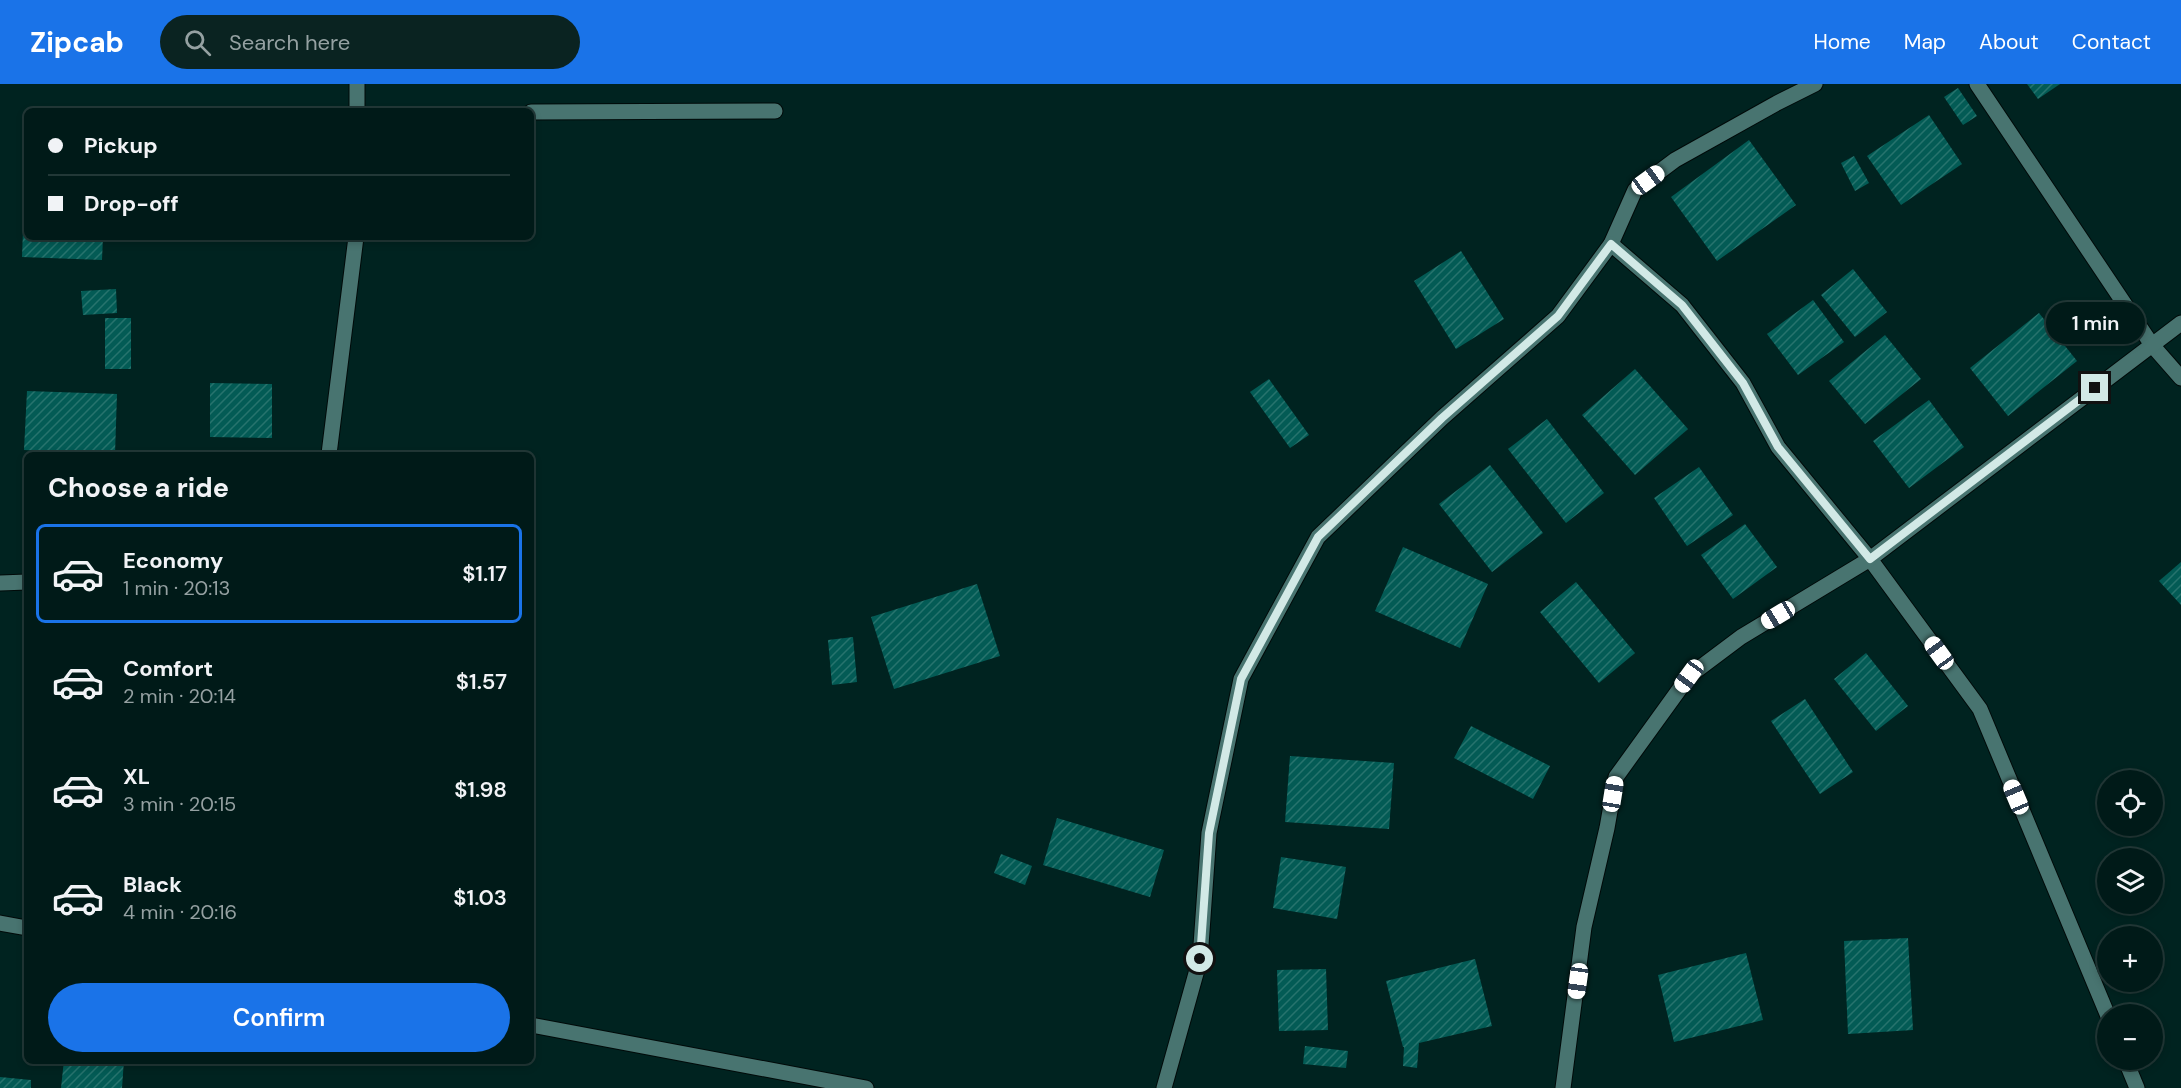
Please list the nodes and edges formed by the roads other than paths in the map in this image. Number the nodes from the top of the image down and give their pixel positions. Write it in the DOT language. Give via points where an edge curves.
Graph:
graph roads {
  1 [pos="357,84"];
  2 [pos="1815,84"];
  3 [pos="1977,84"];
  4 [pos="357,108"];
  5 [pos="775,111"];
  6 [pos="534,112"];
  7 [pos="356,240"];
  8 [pos="1611,244"];
  9 [pos="2181,323"];
  10 [pos="2152,345"];
  11 [pos="2181,378"];
  12 [pos="329,452"];
  13 [pos="1870,559"];
  14 [pos="24,582"];
  15 [pos="0,583"];
  16 [pos="0,923"];
  17 [pos="24,927"];
  18 [pos="2103,1004"];
  19 [pos="534,1026"];
  20 [pos="2130,1070"];
  21 [pos="866,1088"];
  22 [pos="1164,1088"];
  23 [pos="1563,1088"];
  24 [pos="2137,1088"];
  1 -- 4 [label="street"];
  2 -- 8 [label="street" via="1675,160 1635,189"];
  3 -- 10 [label="street"];
  5 -- 6 [label="street"];
  7 -- 12 [label="street"];
  8 -- 13 [label="street" via="1682,305 1743,383 1778,447"];
  8 -- 22 [label="street" via="1558,316 1442,418 1318,537 1246,669 1209,833 1200,959"];
  9 -- 10 [label="street"];
  10 -- 11 [label="street"];
  10 -- 13 [label="street"];
  13 -- 18 [label="street" via="1980,709"];
  13 -- 23 [label="street" via="1741,637 1689,676 1616,777 1584,927"];
  14 -- 15 [label="street"];
  16 -- 17 [label="street"];
  19 -- 21 [label="street"];
  20 -- 24 [label="street"];
}
